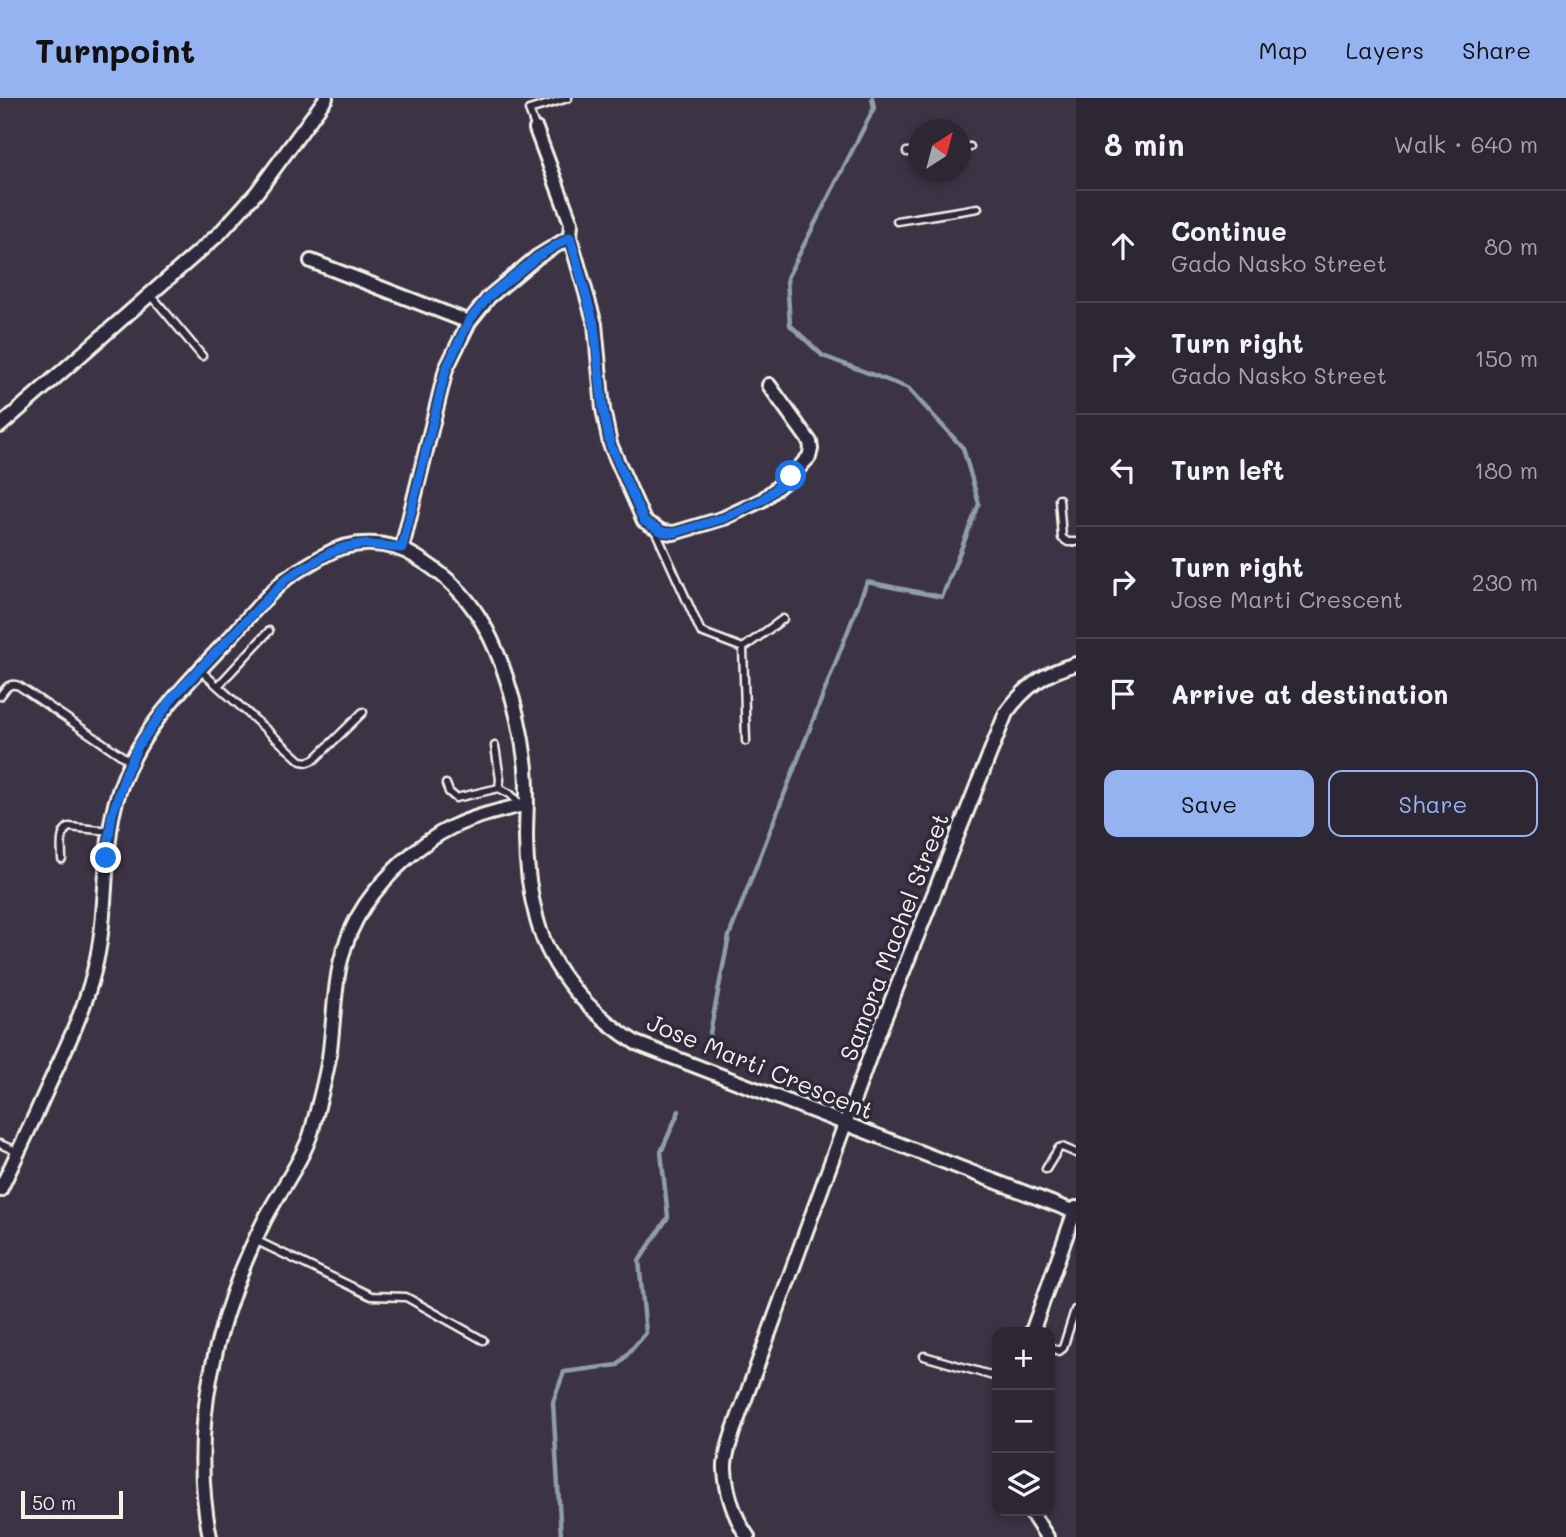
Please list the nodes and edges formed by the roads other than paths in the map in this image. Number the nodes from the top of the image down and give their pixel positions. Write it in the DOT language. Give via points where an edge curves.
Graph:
graph roads {
  1 [pos="326,98"];
  2 [pos="568,98"];
  3 [pos="536,129"];
  4 [pos="978,208"];
  5 [pos="897,221"];
  6 [pos="570,237"];
  7 [pos="312,261"];
  8 [pos="149,294"];
  9 [pos="469,321"];
  10 [pos="202,356"];
  11 [pos="769,385"];
  12 [pos="0,426"];
  13 [pos="1059,499"];
  14 [pos="654,528"];
  15 [pos="1076,542"];
  16 [pos="402,548"];
  17 [pos="783,619"];
  18 [pos="269,631"];
  19 [pos="743,648"];
  20 [pos="1076,664"];
  21 [pos="200,670"];
  22 [pos="218,686"];
  23 [pos="0,696"];
  24 [pos="363,712"];
  25 [pos="746,741"];
  26 [pos="495,746"];
  27 [pos="131,762"];
  28 [pos="446,784"];
  29 [pos="499,788"];
  30 [pos="524,805"];
  31 [pos="110,831"];
  32 [pos="62,859"];
  33 [pos="845,1124"];
  34 [pos="0,1144"];
  35 [pos="18,1152"];
  36 [pos="1076,1153"];
  37 [pos="1046,1169"];
  38 [pos="0,1191"];
  39 [pos="1075,1210"];
  40 [pos="256,1240"];
  41 [pos="1075,1310"];
  42 [pos="1034,1327"];
  43 [pos="483,1340"];
  44 [pos="1055,1349"];
  45 [pos="924,1356"];
  46 [pos="992,1376"];
  47 [pos="1033,1516"];
  48 [pos="210,1537"];
  49 [pos="747,1537"];
  50 [pos="1047,1537"];
  1 -- 8 [label="street" via="236,217"];
  2 -- 3 [label="lane" via="529,110"];
  3 -- 6 [label="street" via="571,223"];
  4 -- 5 [label="lane"];
  6 -- 9 [label="street" via="489,296"];
  6 -- 14 [label="street" via="594,324 610,444 644,521"];
  7 -- 9 [label="street"];
  8 -- 10 [label="lane"];
  8 -- 12 [label="street"];
  9 -- 16 [label="street" via="446,369"];
  11 -- 14 [label="street" via="810,442 809,457 762,500 724,518 674,533"];
  13 -- 15 [label="lane" via="1062,538"];
  14 -- 19 [label="lane" via="701,632"];
  16 -- 21 [label="street, Jose Marti Crescent" via="363,544 329,553 287,578"];
  16 -- 30 [label="street, Jose Marti Crescent" via="454,585 494,645 513,701 525,760"];
  17 -- 19 [label="lane"];
  18 -- 22 [label="lane"];
  19 -- 25 [label="lane"];
  20 -- 33 [label="street, Samora Machel Street" via="1020,693 1006,713"];
  21 -- 22 [label="lane"];
  21 -- 27 [label="street, Jose Marti Crescent" via="156,718"];
  22 -- 24 [label="lane" via="301,761 315,759"];
  23 -- 27 [label="lane" via="7,686 19,685"];
  26 -- 29 [label="lane"];
  27 -- 31 [label="street, Jose Marti Crescent"];
  28 -- 29 [label="lane" via="456,798"];
  29 -- 30 [label="lane"];
  30 -- 33 [label="street, Jose Marti Crescent" via="537,922 560,972 598,1014 636,1043"];
  30 -- 40 [label="street" via="442,833 395,871 366,904 348,934 336,977 329,1058 310,1136"];
  31 -- 32 [label="lane" via="69,827 62,835"];
  31 -- 35 [label="street, Jose Marti Crescent" via="96,967 84,1006"];
  33 -- 39 [label="street, Jose Marti Crescent"];
  33 -- 49 [label="street, Samora Machel Street" via="724,1467 740,1527"];
  34 -- 35 [label="lane"];
  35 -- 38 [label="street, Jose Marti Crescent"];
  36 -- 37 [label="lane" via="1059,1148"];
  39 -- 42 [label="street"];
  40 -- 43 [label="lane" via="371,1296 406,1297"];
  40 -- 48 [label="street" via="221,1330 203,1420 204,1500"];
  41 -- 44 [label="lane" via="1063,1348"];
  45 -- 46 [label="lane"];
  47 -- 50 [label="street"];
}
